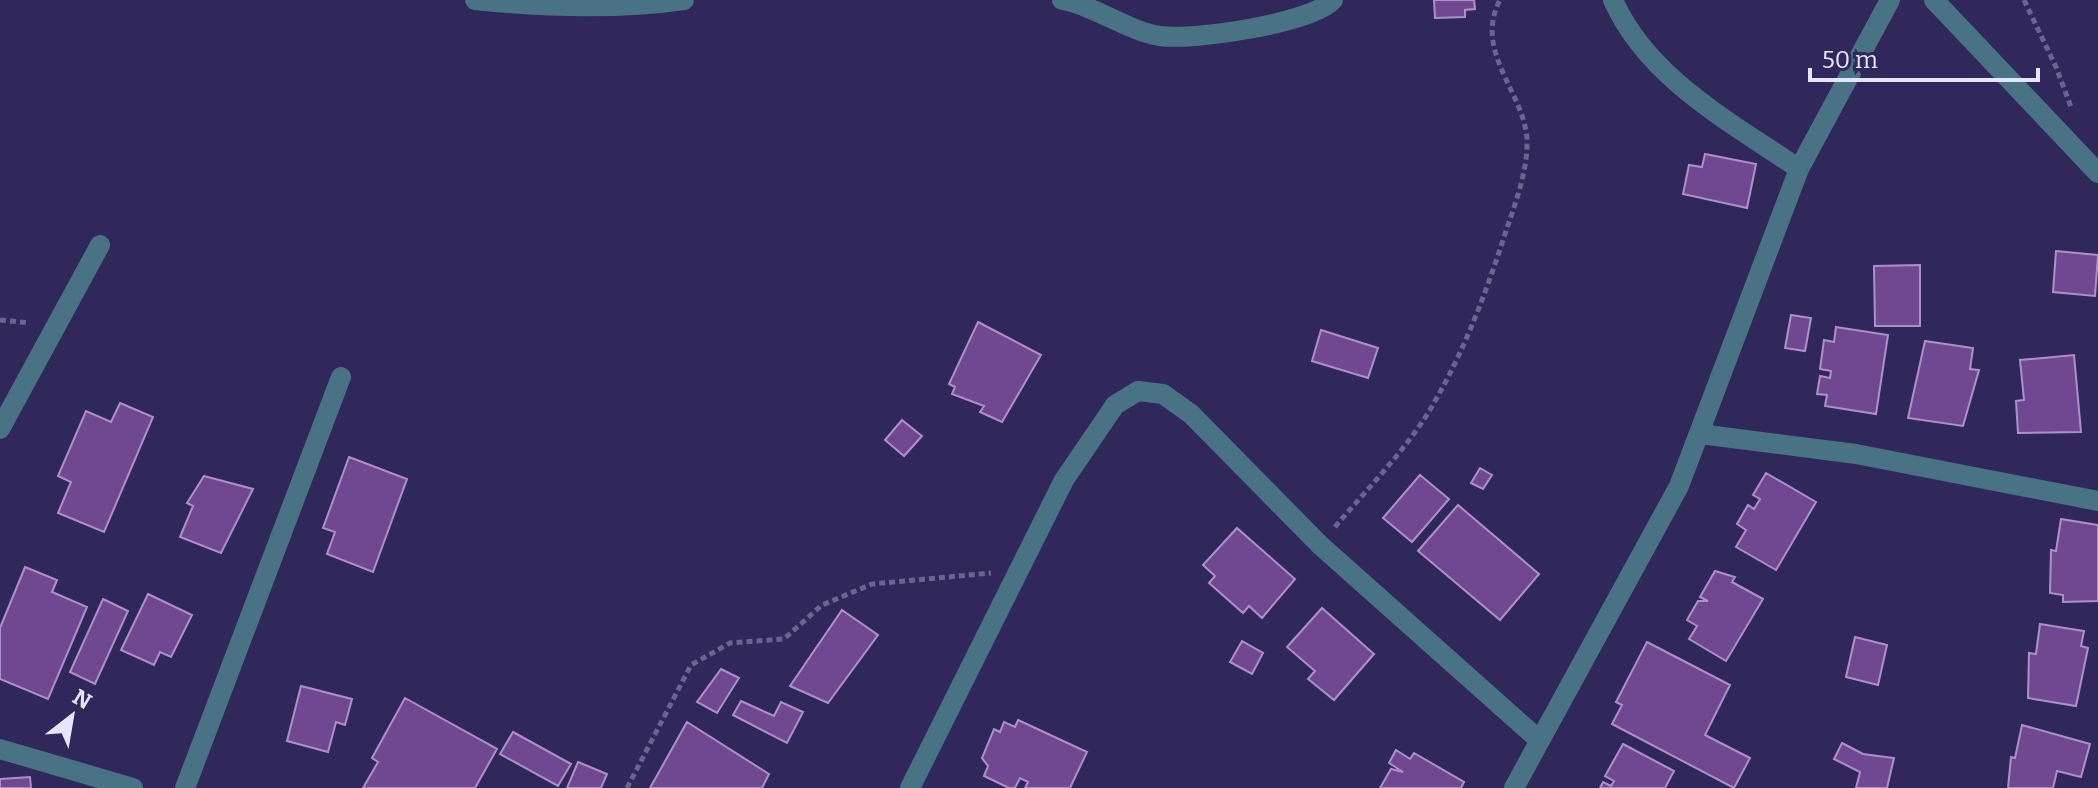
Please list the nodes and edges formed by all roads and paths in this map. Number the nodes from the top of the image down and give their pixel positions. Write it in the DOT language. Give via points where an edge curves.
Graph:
graph roads {
  1 [pos="475,0"];
  2 [pos="684,0"];
  3 [pos="1062,0"];
  4 [pos="1333,0"];
  5 [pos="1500,0"];
  6 [pos="1613,0"];
  7 [pos="1890,0"];
  8 [pos="1934,0"];
  9 [pos="2024,0"];
  10 [pos="2072,110"];
  11 [pos="1799,169"];
  12 [pos="2098,173"];
  13 [pos="100,245"];
  14 [pos="341,377"];
  15 [pos="0,429"];
  16 [pos="1700,434"];
  17 [pos="2098,501"];
  18 [pos="1320,545"];
  19 [pos="1020,570"];
  20 [pos="1539,740"];
  21 [pos="0,749"];
  22 [pos="133,788"];
  23 [pos="185,788"];
  24 [pos="627,788"];
  25 [pos="910,788"];
  26 [pos="1514,788"];
  1 -- 2 [label="street" via="542,7"];
  3 -- 4 [label="street" via="1160,36 1277,23"];
  5 -- 18 [label="path" via="1492,14 1492,43 1527,137 1521,183 1493,271 1462,349 1427,415"];
  6 -- 11 [label="street" via="1660,70"];
  7 -- 11 [label="street"];
  8 -- 12 [label="street"];
  9 -- 10 [label="path"];
  11 -- 16 [label="street"];
  13 -- 15 [label="street"];
  14 -- 23 [label="street"];
  16 -- 17 [label="street" via="1856,454"];
  16 -- 20 [label="street" via="1679,486"];
  18 -- 19 [label="street" via="1191,414 1163,394 1138,391 1115,405 1064,480"];
  18 -- 20 [label="street"];
  19 -- 24 [label="path" via="872,584 822,605 784,639 730,643 691,665"];
  19 -- 25 [label="street"];
  20 -- 26 [label="street"];
  21 -- 22 [label="street"];
}
